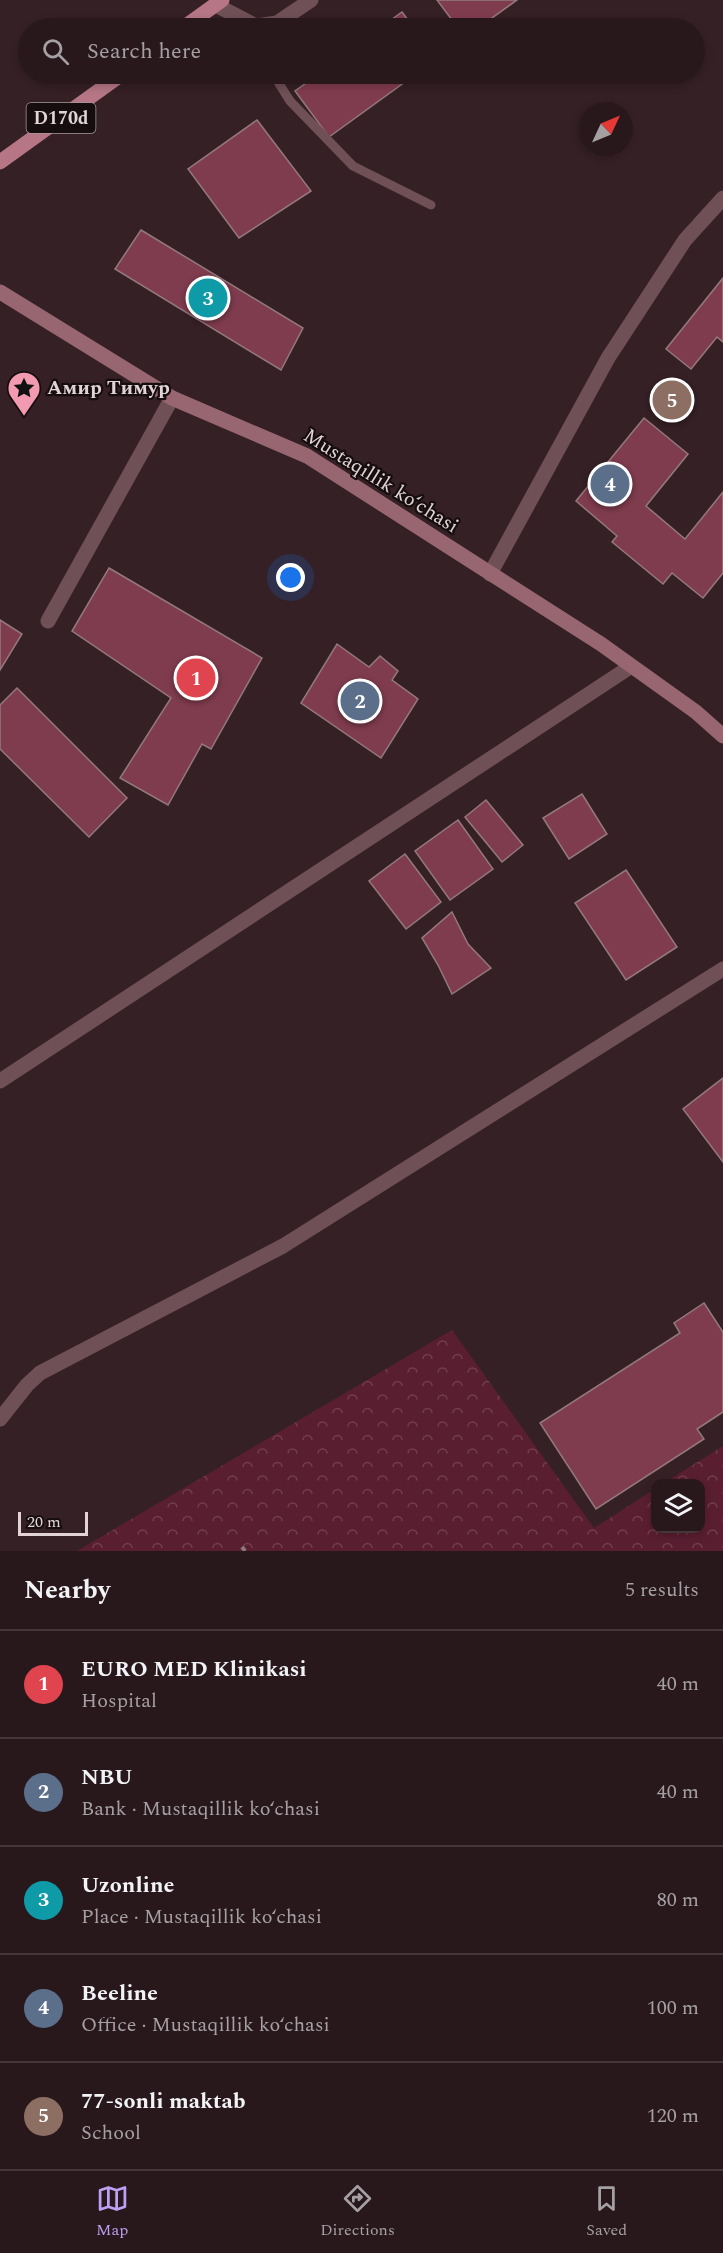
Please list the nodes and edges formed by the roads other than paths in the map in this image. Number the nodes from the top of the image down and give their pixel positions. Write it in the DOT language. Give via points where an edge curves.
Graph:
graph roads {
  1 [pos="312,0"];
  2 [pos="219,3"];
  3 [pos="197,18"];
  4 [pos="242,18"];
  5 [pos="285,18"];
  6 [pos="108,84"];
  7 [pos="279,84"];
  8 [pos="0,162"];
  9 [pos="723,198"];
  10 [pos="432,205"];
  11 [pos="0,292"];
  12 [pos="171,398"];
  13 [pos="490,574"];
  14 [pos="48,621"];
  15 [pos="630,667"];
  16 [pos="723,736"];
  17 [pos="723,969"];
  18 [pos="0,1081"];
  19 [pos="0,1419"];
  1 -- 5 [label="street"];
  2 -- 3 [label="main road"];
  2 -- 4 [label="street"];
  6 -- 8 [label="main road, D170d"];
  7 -- 10 [label="lane" via="290,101 353,166"];
  9 -- 13 [label="street" via="685,240 608,358"];
  11 -- 12 [label="street, Mustaqillik ko‘chasi"];
  12 -- 13 [label="street, Mustaqillik ko‘chasi" via="307,456"];
  12 -- 14 [label="street"];
  13 -- 15 [label="street, Mustaqillik ko‘chasi" via="601,644"];
  15 -- 16 [label="street, Mustaqillik ko‘chasi" via="696,712"];
  15 -- 18 [label="street"];
  17 -- 19 [label="street" via="284,1246 40,1373"];
}
